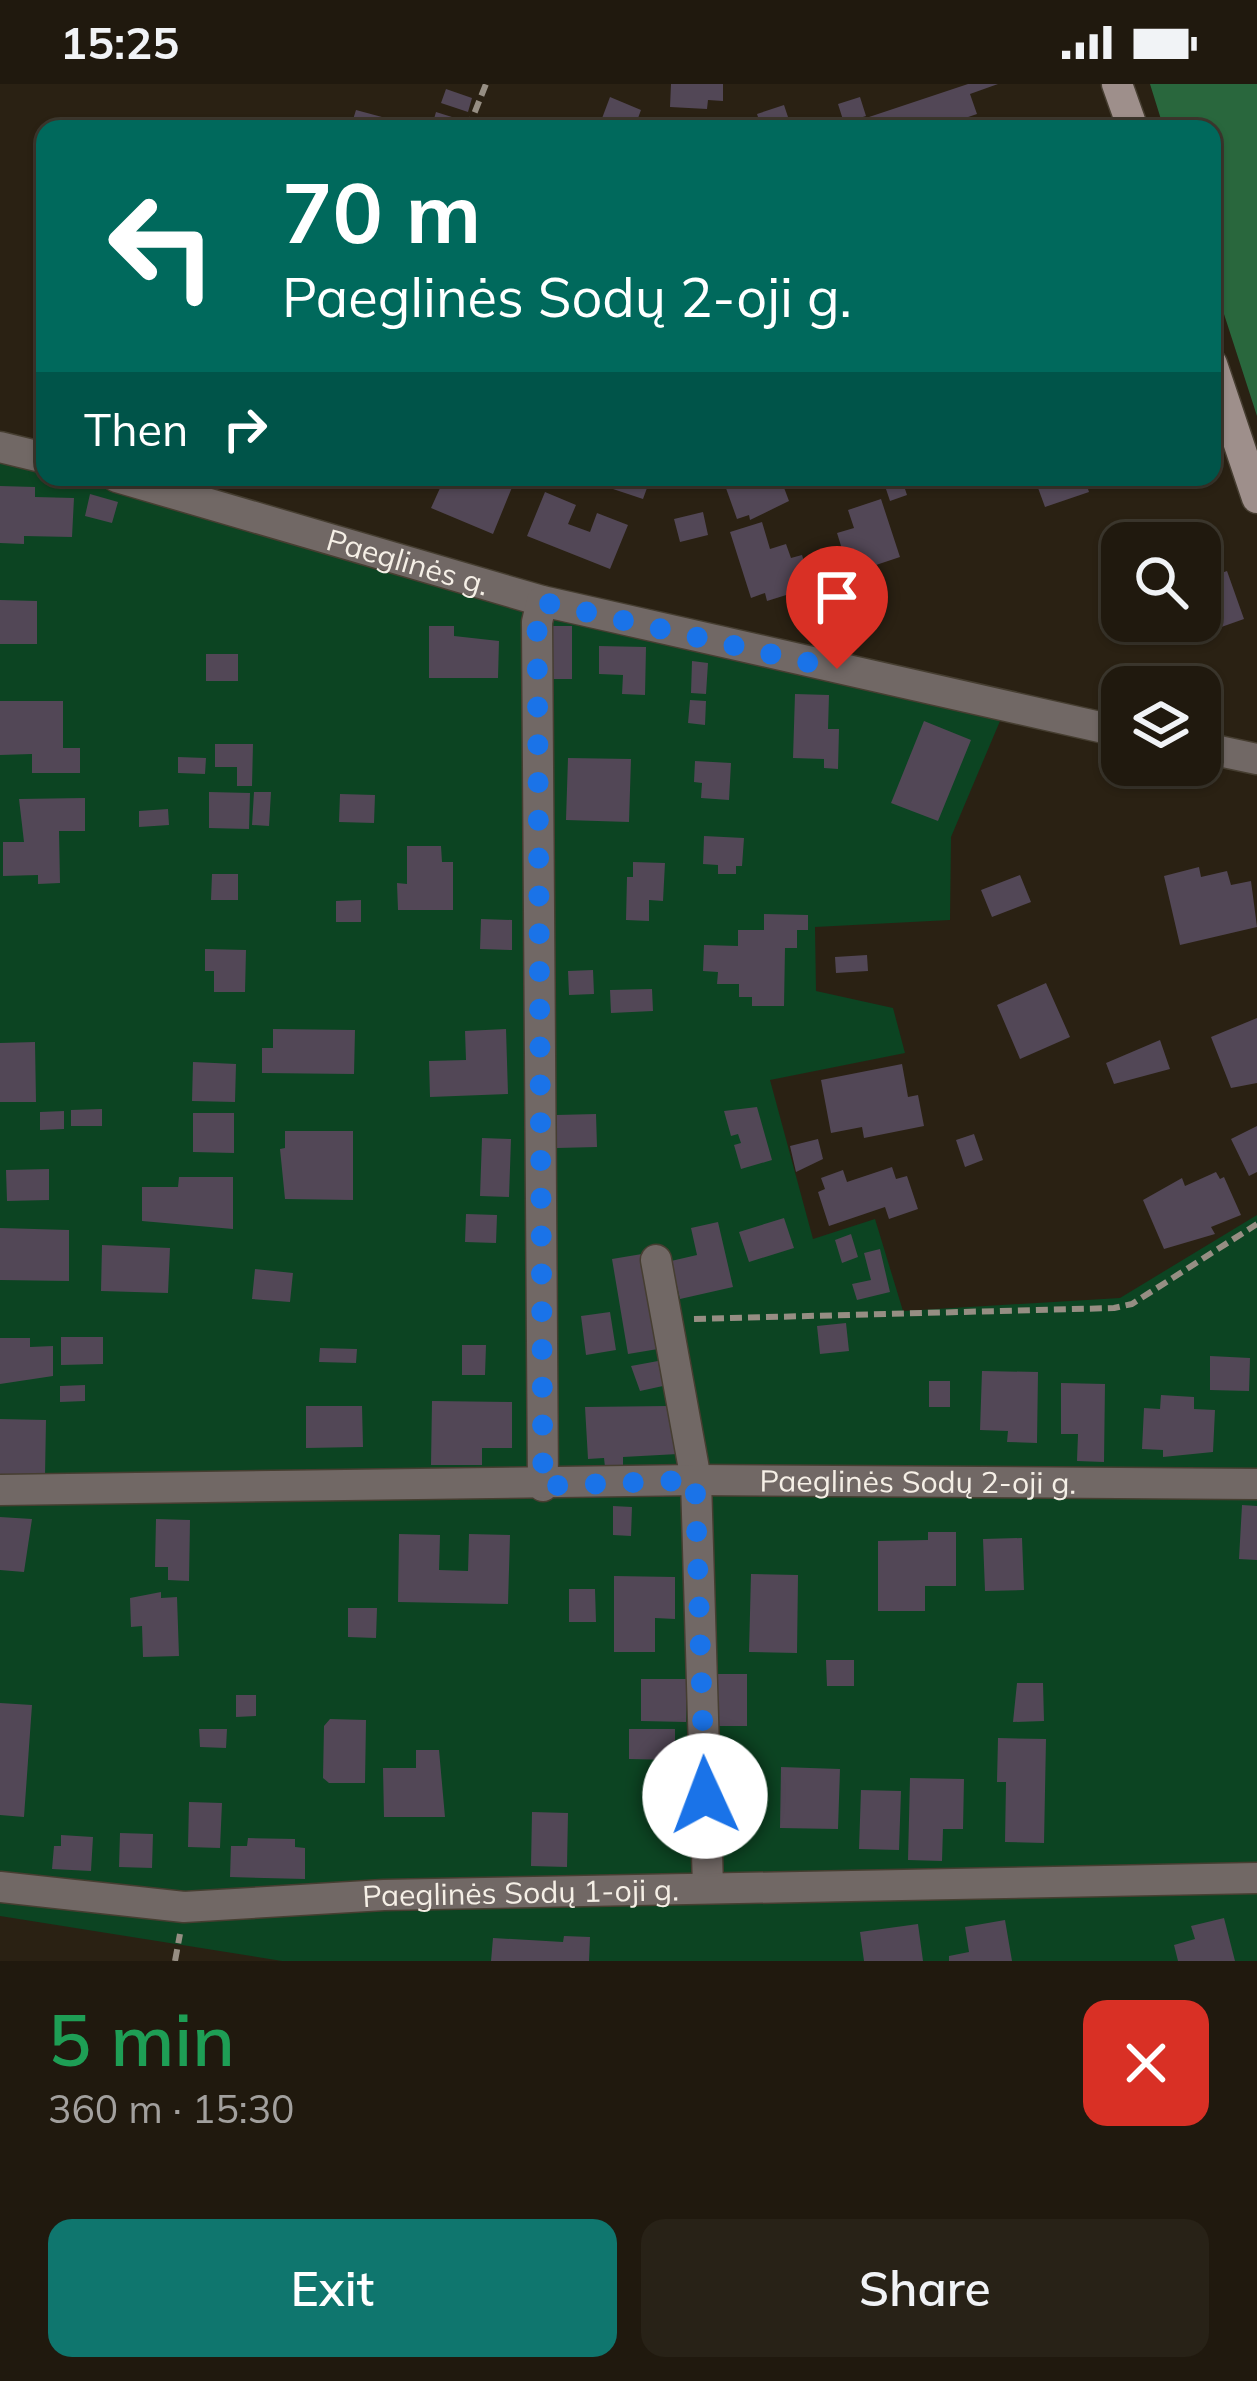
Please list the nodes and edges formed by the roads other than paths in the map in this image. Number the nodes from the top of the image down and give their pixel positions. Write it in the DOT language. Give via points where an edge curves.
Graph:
graph roads {
  1 [pos="1117,84"];
  2 [pos="1129,120"];
  3 [pos="1221,391"];
  4 [pos="0,447"];
  5 [pos="36,456"];
  6 [pos="148,486"];
  7 [pos="1257,498"];
  8 [pos="542,602"];
  9 [pos="1101,727"];
  10 [pos="1221,752"];
  11 [pos="1257,759"];
  12 [pos="656,1260"];
  13 [pos="695,1480"];
  14 [pos="1257,1484"];
  15 [pos="543,1486"];
  16 [pos="0,1490"];
  17 [pos="1257,1877"];
  18 [pos="0,1887"];
  19 [pos="708,1887"];
  1 -- 2 [label="street"];
  3 -- 7 [label="street"];
  4 -- 5 [label="street"];
  6 -- 8 [label="street, Paeglinės g."];
  8 -- 9 [label="street, Paeglinės g."];
  8 -- 15 [label="street"];
  10 -- 11 [label="street"];
  12 -- 13 [label="street"];
  13 -- 14 [label="street, Paeglinės Sodų 2-oji g."];
  13 -- 15 [label="street, Paeglinės Sodų 2-oji g."];
  13 -- 19 [label="street"];
  15 -- 16 [label="street, Paeglinės Sodų 2-oji g."];
  17 -- 19 [label="street, Paeglinės Sodų 1-oji g."];
  18 -- 19 [label="street, Paeglinės Sodų 1-oji g." via="184,1907"];
}
